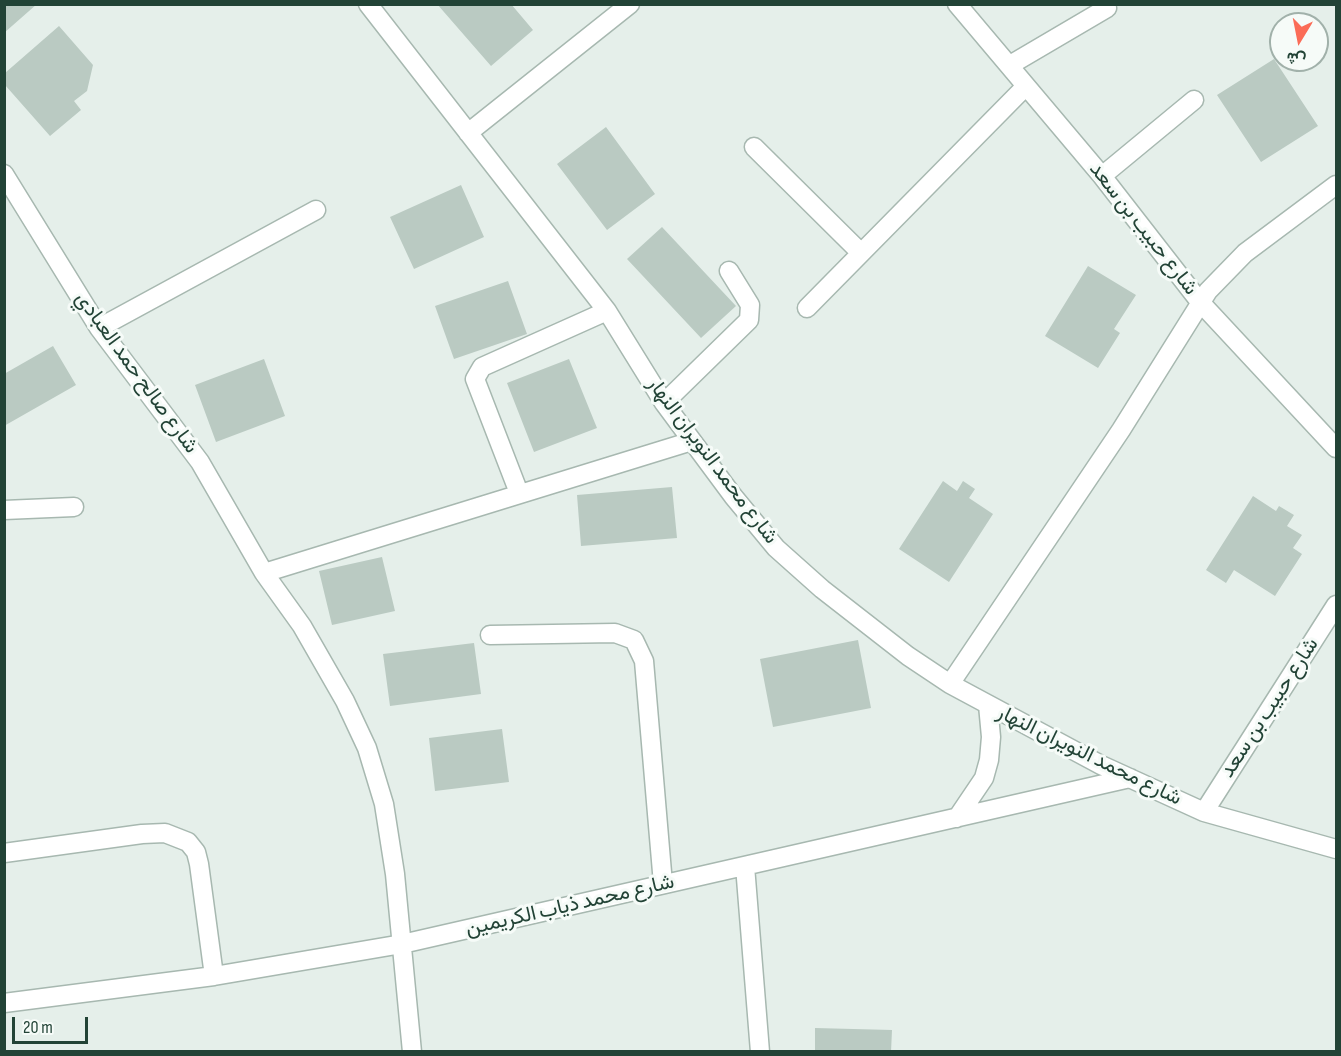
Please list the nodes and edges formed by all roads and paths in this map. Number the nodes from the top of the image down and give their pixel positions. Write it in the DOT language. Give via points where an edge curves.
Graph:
graph roads {
  1 [pos="368,4"];
  2 [pos="630,4"];
  3 [pos="957,4"];
  4 [pos="1107,8"];
  5 [pos="1010,65"];
  6 [pos="1026,86"];
  7 [pos="1194,100"];
  8 [pos="468,133"];
  9 [pos="754,147"];
  10 [pos="4,174"];
  11 [pos="1102,176"];
  12 [pos="1336,185"];
  13 [pos="316,210"];
  14 [pos="861,253"];
  15 [pos="729,271"];
  16 [pos="1200,303"];
  17 [pos="807,308"];
  18 [pos="606,311"];
  19 [pos="99,328"];
  20 [pos="664,403"];
  21 [pos="692,441"];
  22 [pos="1336,448"];
  23 [pos="519,493"];
  24 [pos="74,507"];
  25 [pos="4,510"];
  26 [pos="264,573"];
  27 [pos="1336,605"];
  28 [pos="490,635"];
  29 [pos="950,684"];
  30 [pos="988,705"];
  31 [pos="1130,778"];
  32 [pos="1204,812"];
  33 [pos="957,818"];
  34 [pos="1336,849"];
  35 [pos="4,854"];
  36 [pos="745,866"];
  37 [pos="663,884"];
  38 [pos="402,944"];
  39 [pos="214,976"];
  40 [pos="4,1003"];
  41 [pos="411,1052"];
  42 [pos="760,1052"];
  1 -- 8 [label="street, شارع محمد النويران النهار"];
  2 -- 8 [label="street"];
  3 -- 5 [label="street, شارع حبيب بن سعد"];
  4 -- 5 [label="street"];
  5 -- 6 [label="street, شارع حبيب بن سعد"];
  6 -- 11 [label="street, شارع حبيب بن سعد"];
  6 -- 14 [label="street"];
  7 -- 11 [label="street"];
  8 -- 18 [label="street, شارع محمد النويران النهار"];
  9 -- 14 [label="street"];
  10 -- 19 [label="street, شارع صالح حمد العبادي"];
  11 -- 16 [label="street, شارع حبيب بن سعد"];
  12 -- 16 [label="street" via="1245,253"];
  13 -- 19 [label="street"];
  14 -- 17 [label="street"];
  15 -- 20 [label="street" via="748,299 749,320"];
  16 -- 22 [label="street, شارع حبيب بن سعد"];
  16 -- 29 [label="street" via="1122,430"];
  18 -- 20 [label="street, شارع محمد النويران النهار"];
  18 -- 23 [label="street" via="482,367 475,379"];
  19 -- 26 [label="street, شارع صالح حمد العبادي" via="200,462"];
  20 -- 21 [label="street, شارع محمد النويران النهار"];
  21 -- 23 [label="street"];
  21 -- 29 [label="street, شارع محمد النويران النهار" via="776,548 864,624"];
  23 -- 26 [label="street"];
  24 -- 25 [label="street"];
  26 -- 38 [label="street, شارع صالح حمد العبادي" via="302,626 345,700 367,748 384,804"];
  27 -- 32 [label="street, شارع حبيب بن سعد"];
  28 -- 37 [label="street" via="615,633 634,640 644,661"];
  29 -- 30 [label="street, شارع محمد النويران النهار"];
  30 -- 31 [label="street, شارع محمد النويران النهار"];
  30 -- 33 [label="street" via="989,760 984,778"];
  31 -- 32 [label="street, شارع محمد النويران النهار"];
  31 -- 33 [label="street, شارع محمد ذياب الكريمين"];
  32 -- 34 [label="street, شارع محمد النويران النهار"];
  33 -- 36 [label="street, شارع محمد ذياب الكريمين"];
  35 -- 39 [label="street" via="142,834 165,833 188,842 200,864"];
  36 -- 37 [label="street, شارع محمد ذياب الكريمين"];
  36 -- 42 [label="street"];
  37 -- 38 [label="street, شارع محمد ذياب الكريمين"];
  38 -- 39 [label="street, شارع محمد ذياب الكريمين"];
  38 -- 41 [label="street, شارع صالح حمد العبادي"];
  39 -- 40 [label="street, شارع محمد ذياب الكريمين"];
}
